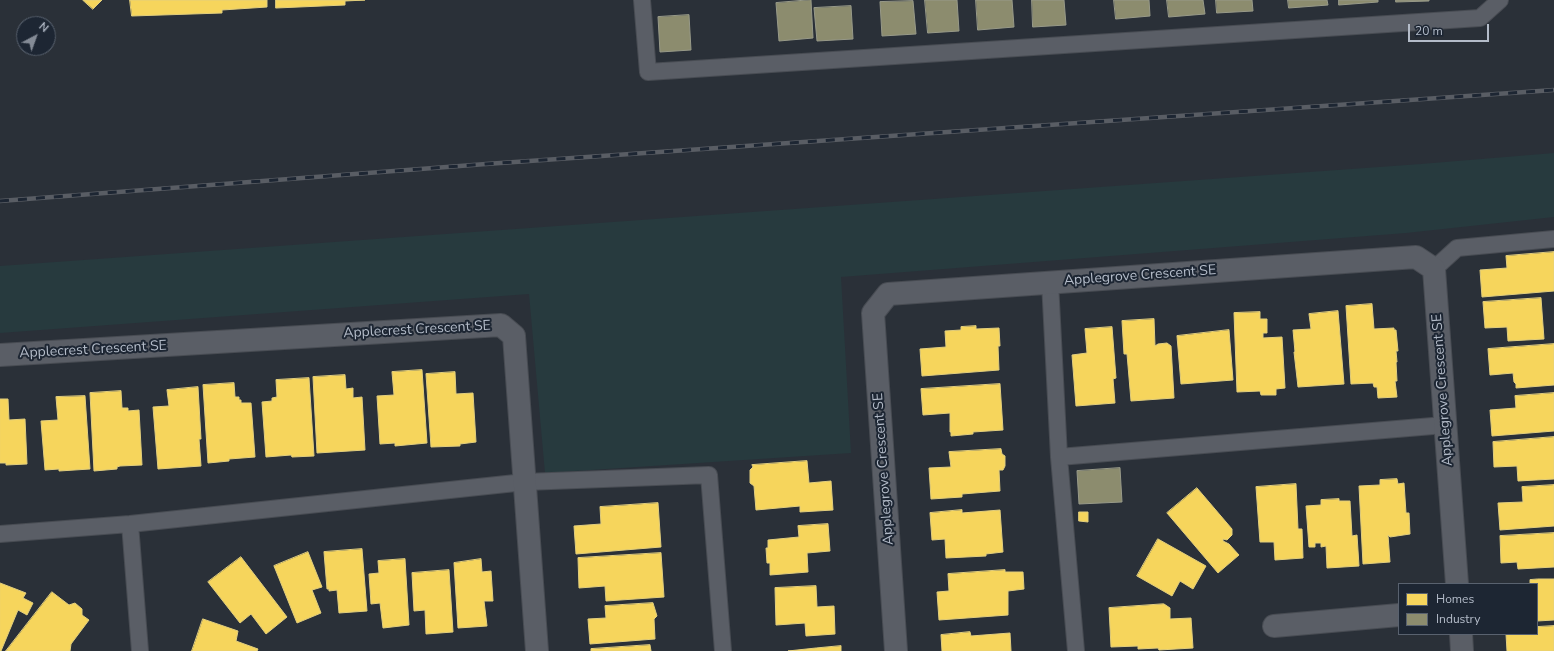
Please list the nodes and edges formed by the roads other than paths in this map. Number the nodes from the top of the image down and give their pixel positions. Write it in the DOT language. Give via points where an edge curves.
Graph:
graph roads {
  1 [pos="642,0"];
  2 [pos="1500,0"];
  3 [pos="1554,239"];
  4 [pos="1434,269"];
  5 [pos="1050,282"];
  6 [pos="0,355"];
  7 [pos="1445,425"];
  8 [pos="1059,457"];
  9 [pos="525,482"];
  10 [pos="130,524"];
  11 [pos="0,534"];
  12 [pos="1457,583"];
  13 [pos="1398,615"];
  14 [pos="1274,626"];
  15 [pos="1461,635"];
  16 [pos="140,651"];
  17 [pos="537,651"];
  18 [pos="723,651"];
  19 [pos="896,651"];
  20 [pos="1076,651"];
  21 [pos="1462,651"];
  1 -- 2 [label="lane" via="648,72 1480,18"];
  3 -- 4 [label="lane" via="1456,248"];
  4 -- 5 [label="street, Applegrove Crescent SE" via="1416,257"];
  4 -- 7 [label="street, Applegrove Crescent SE"];
  5 -- 8 [label="lane"];
  5 -- 19 [label="street, Applegrove Crescent SE" via="888,294 873,313"];
  6 -- 9 [label="street, Applecrest Crescent SE" via="501,325 514,336"];
  7 -- 8 [label="lane"];
  7 -- 12 [label="street, Applegrove Crescent SE"];
  8 -- 20 [label="lane"];
  9 -- 10 [label="lane"];
  9 -- 17 [label="street, Applecrest Crescent SE"];
  9 -- 18 [label="lane" via="709,475"];
  10 -- 11 [label="lane"];
  10 -- 16 [label="lane"];
  13 -- 14 [label="street"];
  15 -- 21 [label="street"];
}
